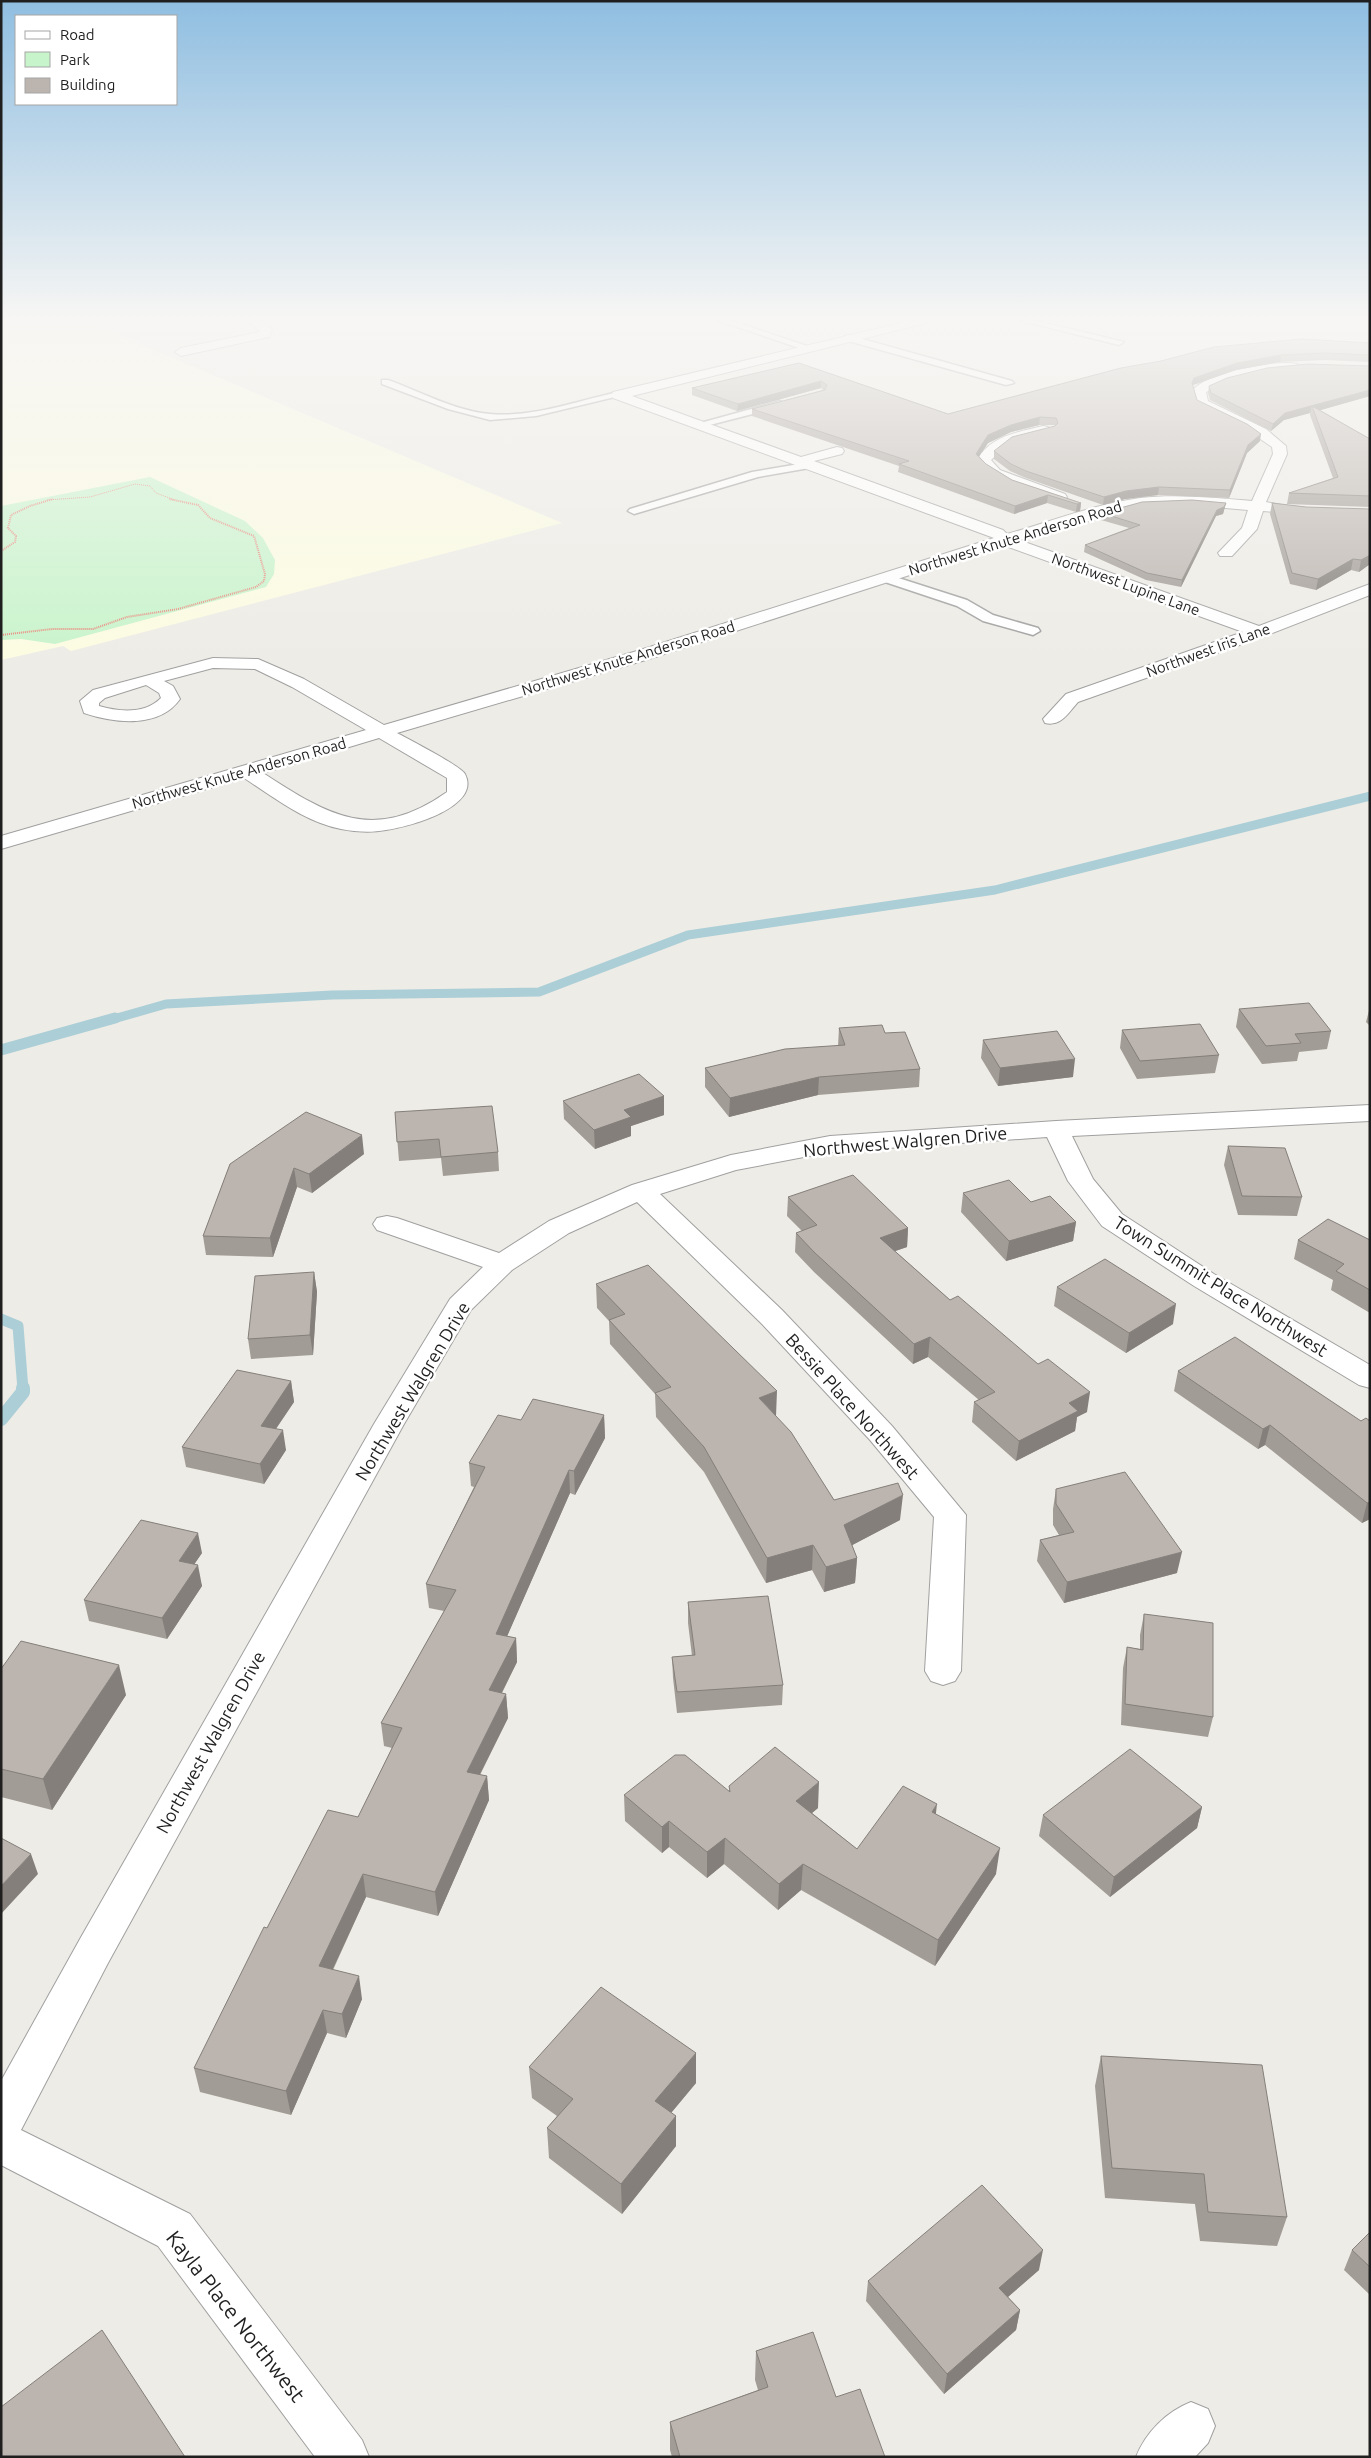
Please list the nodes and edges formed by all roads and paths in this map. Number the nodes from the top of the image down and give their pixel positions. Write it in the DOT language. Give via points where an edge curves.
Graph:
graph roads {
  1 [pos="726,435"];
  2 [pos="1031,435"];
  3 [pos="1265,435"];
  4 [pos="837,450"];
  5 [pos="806,463"];
  6 [pos="1257,506"];
  7 [pos="634,511"];
  8 [pos="1101,511"];
  9 [pos="1295,511"];
  10 [pos="1003,540"];
  11 [pos="1,551"];
  12 [pos="1226,553"];
  13 [pos="886,578"];
  14 [pos="1370,589"];
  15 [pos="1033,631"];
  16 [pos="1259,632"];
  17 [pos="1,634"];
  18 [pos="148,679"];
  19 [pos="1052,719"];
  20 [pos="382,731"];
  21 [pos="247,771"];
  22 [pos="1,843"];
  23 [pos="1370,1113"];
  24 [pos="1056,1129"];
  25 [pos="641,1191"];
  26 [pos="387,1224"];
  27 [pos="502,1264"];
  28 [pos="1370,1378"];
  29 [pos="943,1671"];
  30 [pos="1,2124"];
  31 [pos="1,2142"];
  32 [pos="345,2457"];
  1 -- 5 [label="street, Northwest Lupine Lane"];
  2 -- 8 [label="street" via="1004,443 986,454 984,460 988,468"];
  3 -- 6 [label="street" via="1279,446 1280,454"];
  4 -- 5 [label="street"];
  5 -- 7 [label="lane" via="756,474"];
  5 -- 10 [label="street, Northwest Lupine Lane" via="998,533"];
  6 -- 8 [label="street, Northwest Knute Anderson Road" via="1162,500"];
  6 -- 9 [label="street, Northwest Knute Anderson Road"];
  6 -- 12 [label="street" via="1249,529"];
  8 -- 10 [label="street, Northwest Knute Anderson Road"];
  10 -- 13 [label="street, Northwest Knute Anderson Road"];
  10 -- 16 [label="street, Northwest Lupine Lane"];
  11 -- 17 [label="path" via="15,542 16,536 8,528 11,516 26,507 142,484 150,486 156,494 205,508 210,518 254,536 265,574 264,581 256,587 178,609 127,617 93,630 52,629"];
  13 -- 15 [label="lane" via="962,603 988,618"];
  13 -- 20 [label="street, Northwest Knute Anderson Road" via="643,655"];
  14 -- 16 [label="street, Northwest Iris Lane"];
  16 -- 19 [label="street, Northwest Iris Lane" via="1072,698"];
  18 -- 20 [label="street" via="213,663 258,664"];
  20 -- 21 [label="street, Northwest Knute Anderson Road"];
  20 -- 21 [label="street" via="456,775 456,794 442,806 387,824 341,823 317,814"];
  21 -- 22 [label="street, Northwest Knute Anderson Road"];
  23 -- 24 [label="street, Northwest Walgren Drive"];
  24 -- 25 [label="street, Northwest Walgren Drive" via="830,1144 731,1163"];
  24 -- 28 [label="street, Town Summit Place Northwest" via="1080,1181 1112,1220 1204,1280"];
  25 -- 27 [label="street, Northwest Walgren Drive" via="559,1227"];
  25 -- 29 [label="street, Bessie Place Northwest" via="772,1317 882,1433 950,1515"];
  26 -- 27 [label="street"];
  27 -- 30 [label="street, Northwest Walgren Drive" via="460,1305 389,1424 94,1951"];
  31 -- 32 [label="street, Kayla Place Northwest" via="174,2230"];
}
